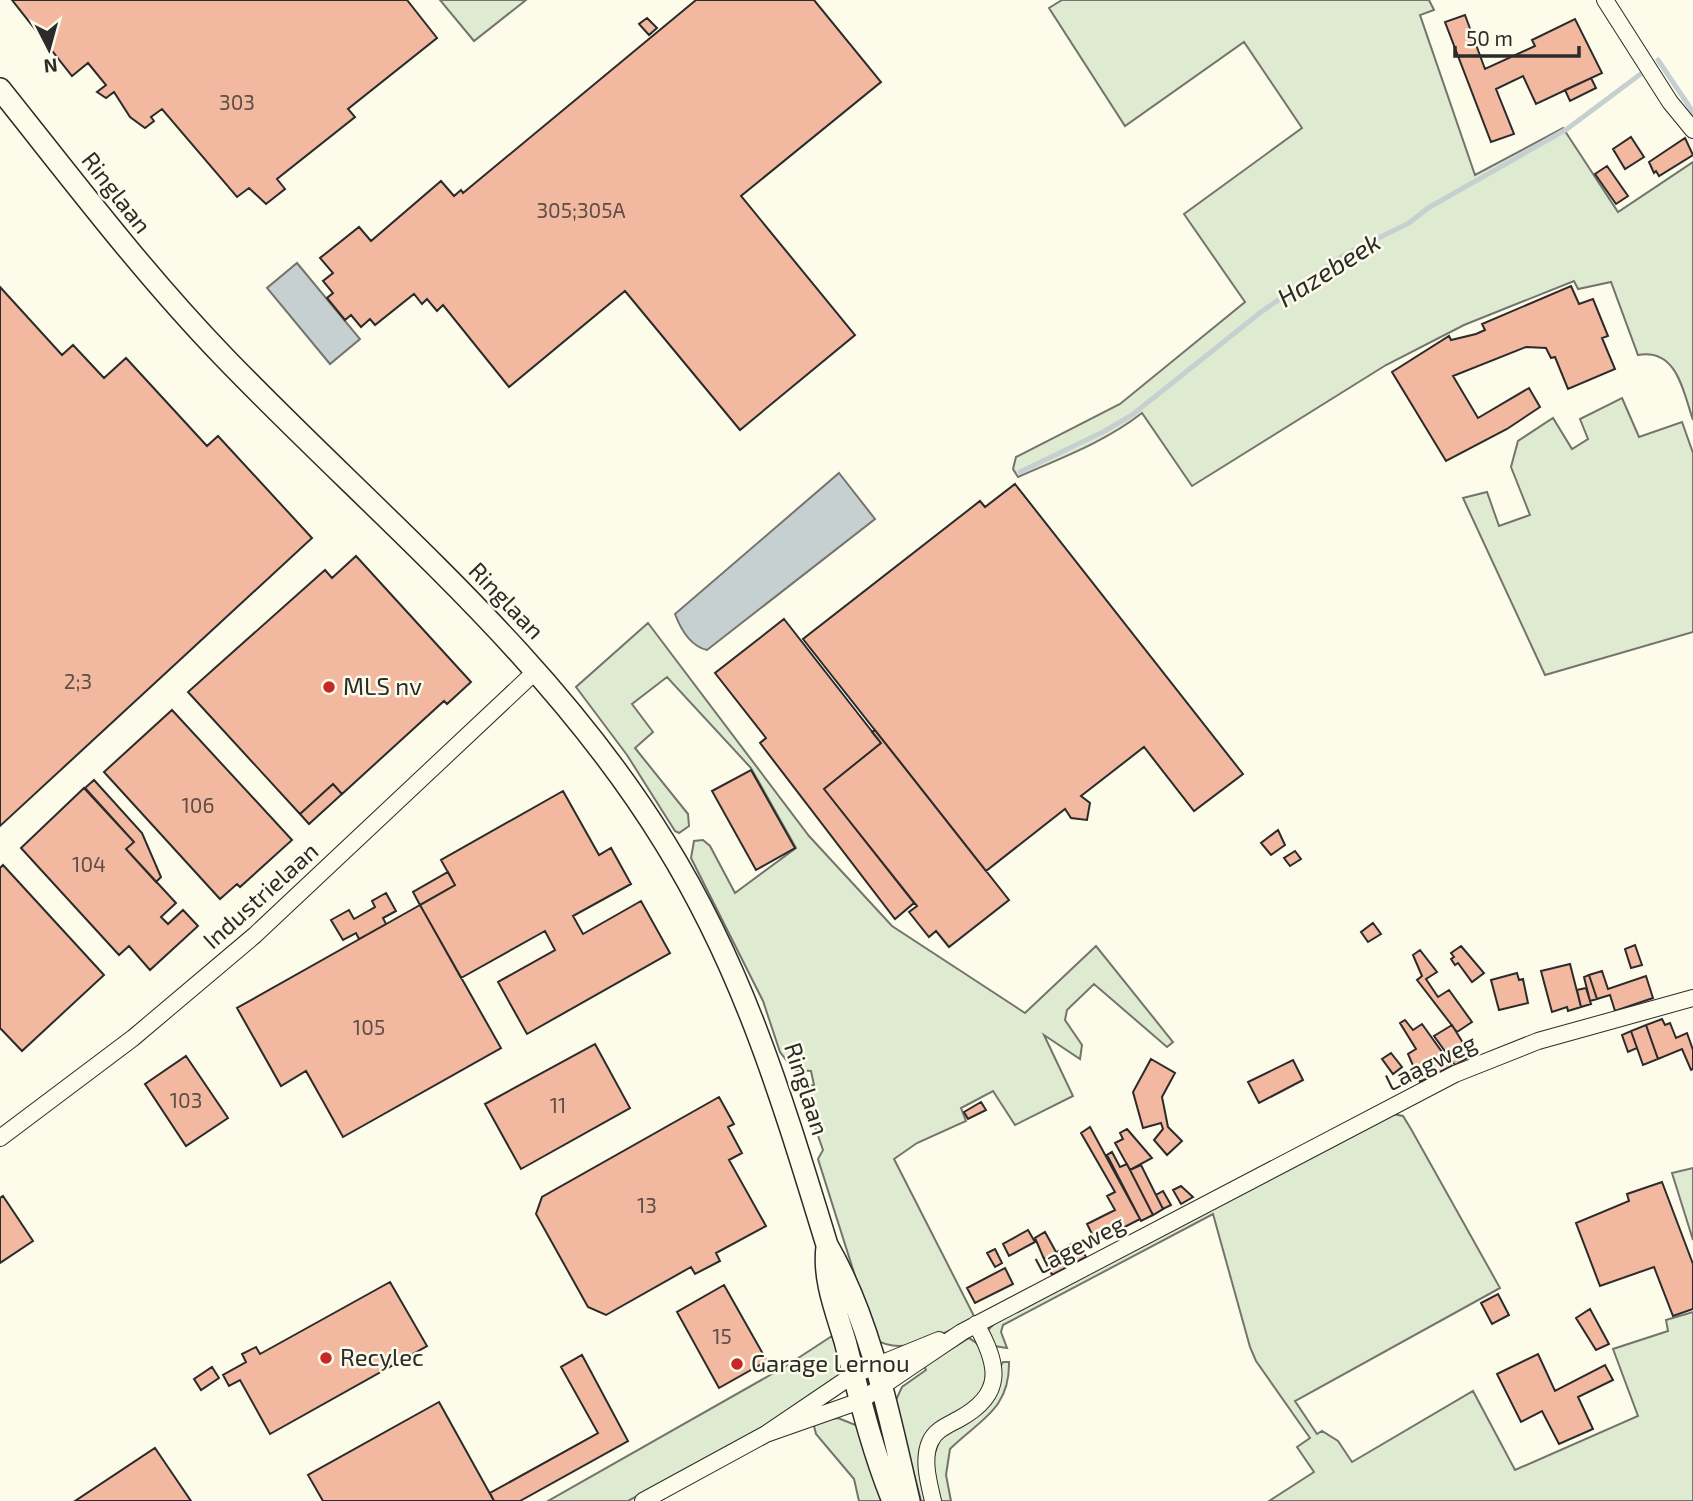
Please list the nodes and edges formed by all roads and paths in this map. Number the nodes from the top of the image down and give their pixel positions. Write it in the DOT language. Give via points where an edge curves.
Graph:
graph roads {
  1 [pos="1605,0"];
  2 [pos="0,89"];
  3 [pos="1693,130"];
  4 [pos="537,670"];
  5 [pos="1693,998"];
  6 [pos="0,1138"];
  7 [pos="1204,1206"];
  8 [pos="827,1245"];
  9 [pos="976,1324"];
  10 [pos="961,1332"];
  11 [pos="873,1364"];
  12 [pos="853,1375"];
  13 [pos="881,1388"];
  14 [pos="860,1401"];
  15 [pos="766,1434"];
  16 [pos="643,1501"];
  17 [pos="893,1501"];
  18 [pos="909,1501"];
  19 [pos="933,1501"];
  1 -- 3 [label="street"];
  2 -- 4 [label="main road, Ringlaan" via="133,256 222,355"];
  4 -- 6 [label="street, Industrielaan" via="255,935 133,1038"];
  4 -- 8 [label="main road, Ringlaan" via="642,807 719,940 768,1056"];
  5 -- 7 [label="street, Laagweg" via="1538,1041 1455,1073"];
  7 -- 9 [label="street, Lageweg"];
  8 -- 11 [label="main road, Ringlaan" via="845,1275"];
  8 -- 12 [label="main road, Ringlaan" via="825,1265"];
  9 -- 10 [label="street, Lageweg"];
  9 -- 19 [label="street" via="991,1353 995,1378 987,1398 972,1412 941,1428 930,1441 928,1476"];
  10 -- 11 [label="street, Lageweg"];
  10 -- 13 [label="street, Lageweg"];
  11 -- 12 [label="street, Lageweg"];
  11 -- 13 [label="main road, Ringlaan"];
  12 -- 14 [label="main road, Ringlaan"];
  12 -- 15 [label="street, Lageweg"];
  13 -- 14 [label="street, Lageweg"];
  13 -- 18 [label="main road, Ringlaan"];
  14 -- 15 [label="street, Lageweg"];
  14 -- 17 [label="main road, Ringlaan"];
  15 -- 16 [label="street, Lageweg"];
}
